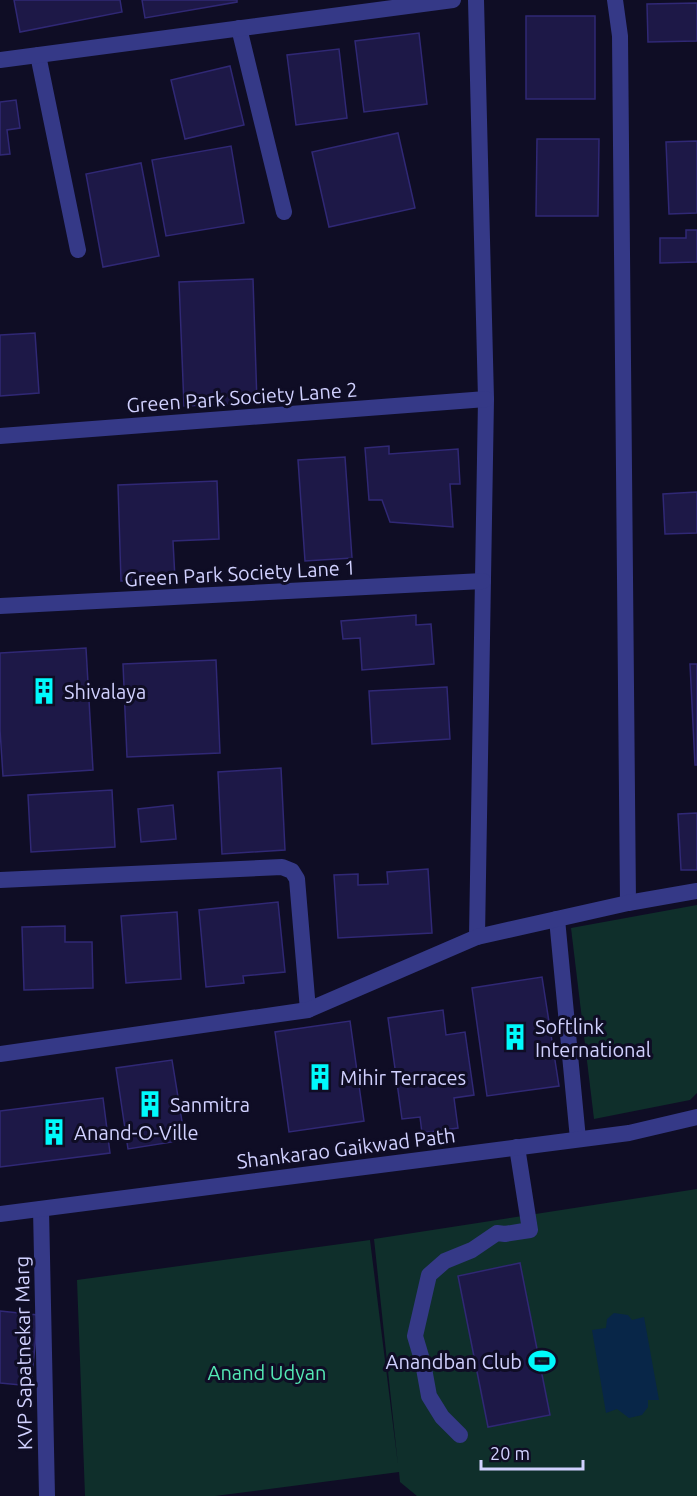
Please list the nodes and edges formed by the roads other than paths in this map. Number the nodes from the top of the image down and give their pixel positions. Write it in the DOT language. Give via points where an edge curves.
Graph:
graph roads {
  1 [pos="453,0"];
  2 [pos="476,0"];
  3 [pos="615,0"];
  4 [pos="239,28"];
  5 [pos="38,55"];
  6 [pos="0,60"];
  7 [pos="284,212"];
  8 [pos="78,250"];
  9 [pos="486,399"];
  10 [pos="0,436"];
  11 [pos="483,581"];
  12 [pos="0,606"];
  13 [pos="0,880"];
  14 [pos="697,891"];
  15 [pos="628,903"];
  16 [pos="557,919"];
  17 [pos="477,937"];
  18 [pos="308,1010"];
  19 [pos="0,1054"];
  20 [pos="697,1117"];
  21 [pos="579,1139"];
  22 [pos="517,1148"];
  23 [pos="41,1209"];
  24 [pos="0,1214"];
  25 [pos="460,1436"];
  26 [pos="47,1496"];
  1 -- 4 [label="street"];
  2 -- 9 [label="street"];
  3 -- 15 [label="street" via="620,36"];
  4 -- 5 [label="street"];
  4 -- 7 [label="street"];
  5 -- 6 [label="street"];
  5 -- 8 [label="street"];
  9 -- 10 [label="street, Green Park Society Lane 2"];
  9 -- 11 [label="street"];
  11 -- 12 [label="street, Green Park Society Lane 1"];
  11 -- 17 [label="street"];
  13 -- 18 [label="street" via="288,868 297,879"];
  14 -- 15 [label="street"];
  15 -- 16 [label="street"];
  16 -- 17 [label="street"];
  16 -- 21 [label="street"];
  17 -- 18 [label="street"];
  18 -- 19 [label="street"];
  20 -- 21 [label="street, Shankarao Gaikwad Path"];
  21 -- 22 [label="street, Shankarao Gaikwad Path"];
  22 -- 23 [label="street, Shankarao Gaikwad Path"];
  22 -- 25 [label="street" via="530,1230 497,1233 472,1250 444,1261 429,1275 415,1336 429,1396"];
  23 -- 24 [label="street, Shankarao Gaikwad Path"];
  23 -- 26 [label="street, KVP Sapatnekar Marg"];
}
